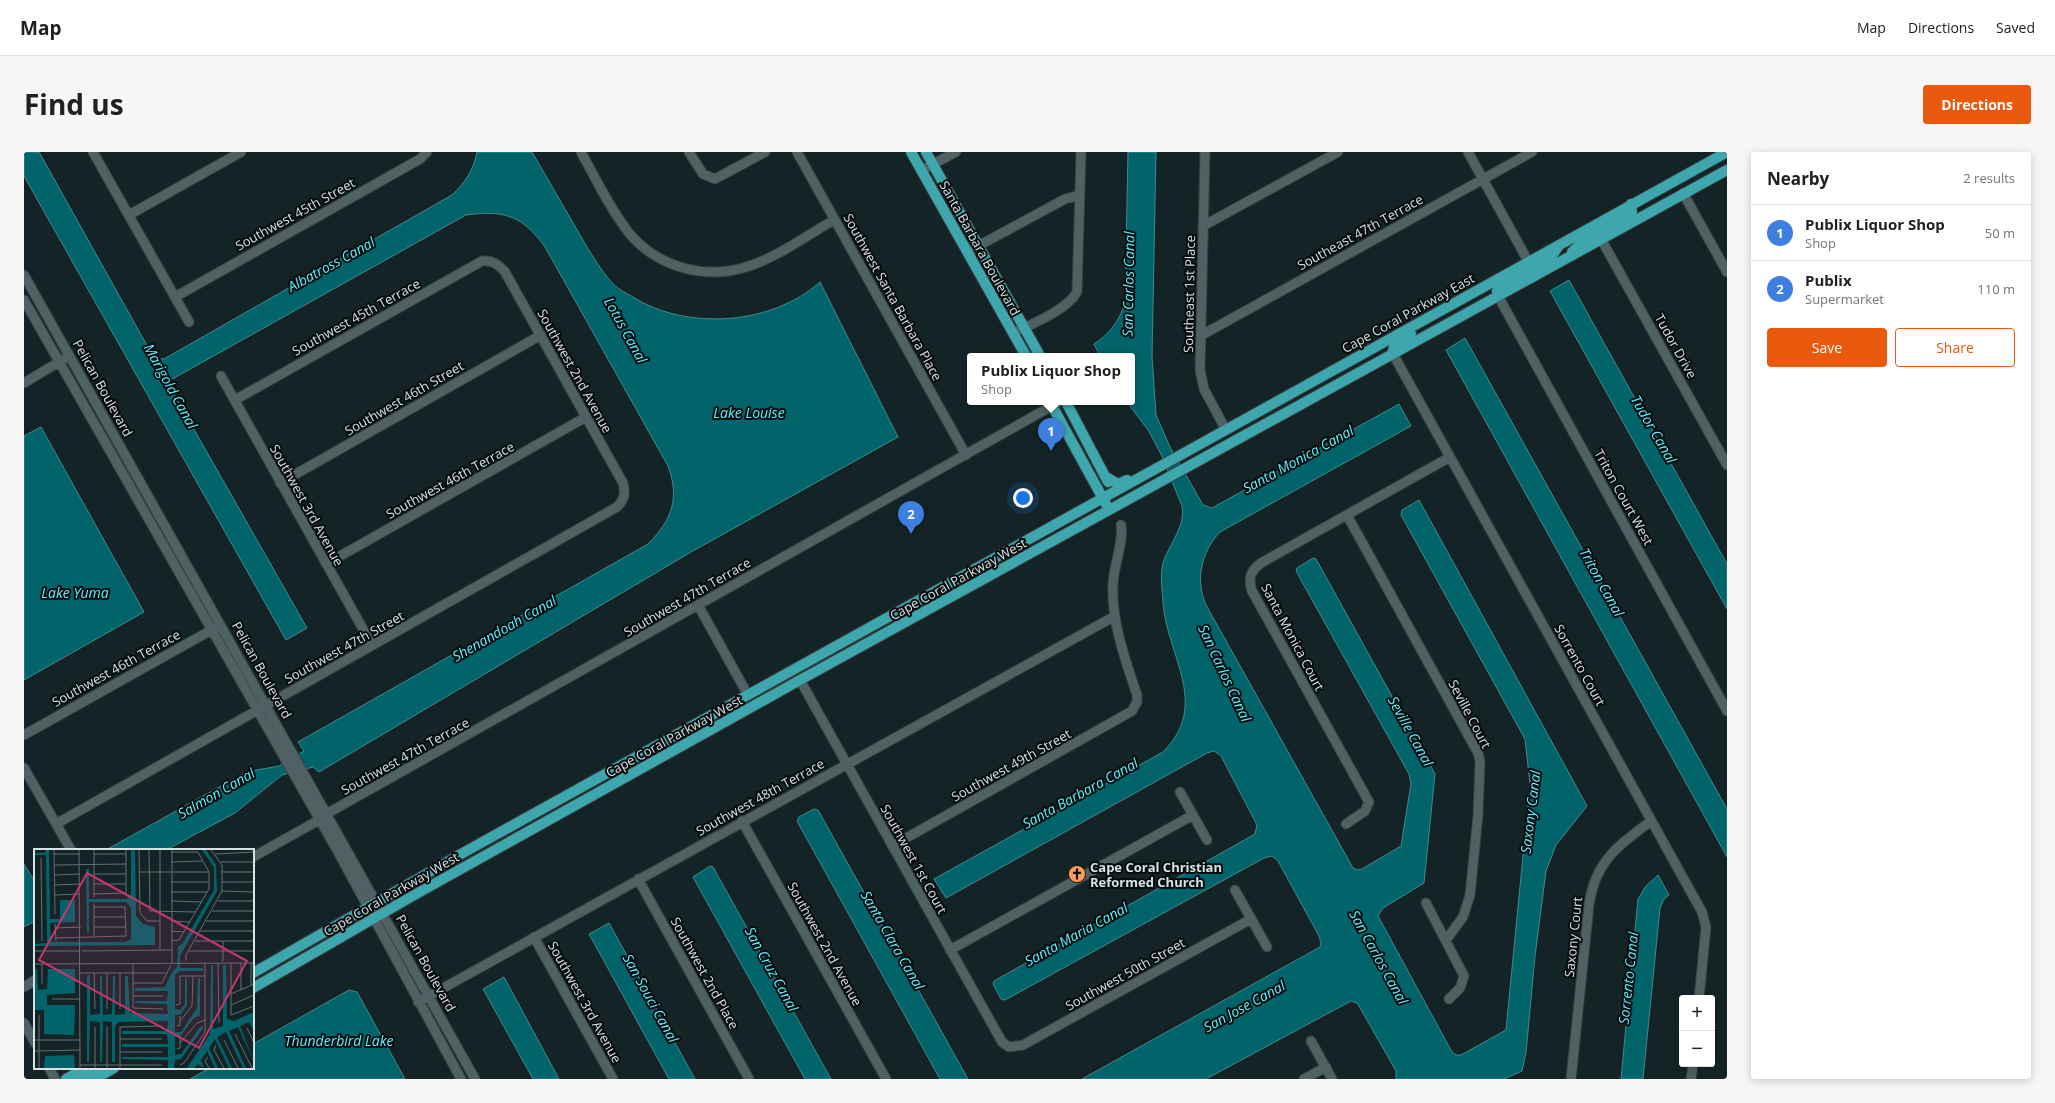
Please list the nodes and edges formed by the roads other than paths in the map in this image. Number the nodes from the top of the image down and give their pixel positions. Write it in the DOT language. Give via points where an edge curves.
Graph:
graph roads {
  1 [pos="93,152"];
  2 [pos="241,152"];
  3 [pos="427,152"];
  4 [pos="581,152"];
  5 [pos="689,152"];
  6 [pos="765,152"];
  7 [pos="797,152"];
  8 [pos="911,152"];
  9 [pos="926,152"];
  10 [pos="956,152"];
  11 [pos="1081,152"];
  12 [pos="1205,152"];
  13 [pos="1338,152"];
  14 [pos="1468,152"];
  15 [pos="1532,152"];
  16 [pos="1727,152"];
  17 [pos="933,164"];
  18 [pos="922,170"];
  19 [pos="1727,170"];
  20 [pos="1483,179"];
  21 [pos="1683,193"];
  22 [pos="1080,195"];
  23 [pos="1631,204"];
  24 [pos="129,215"];
  25 [pos="834,220"];
  26 [pos="1203,226"];
  27 [pos="1601,239"];
  28 [pos="1560,244"];
  29 [pos="979,246"];
  30 [pos="968,252"];
  31 [pos="1571,256"];
  32 [pos="490,260"];
  33 [pos="1528,261"];
  34 [pos="1727,272"];
  35 [pos="24,275"];
  36 [pos="1498,296"];
  37 [pos="175,297"];
  38 [pos="24,300"];
  39 [pos="1452,304"];
  40 [pos="189,322"];
  41 [pos="1024,327"];
  42 [pos="1013,333"];
  43 [pos="541,335"];
  44 [pos="1202,335"];
  45 [pos="1384,342"];
  46 [pos="1024,353"];
  47 [pos="1038,353"];
  48 [pos="1393,354"];
  49 [pos="70,355"];
  50 [pos="59,362"];
  51 [pos="221,376"];
  52 [pos="24,383"];
  53 [pos="1334,387"];
  54 [pos="235,400"];
  55 [pos="1051,405"];
  56 [pos="1055,405"];
  57 [pos="1068,405"];
  58 [pos="586,417"];
  59 [pos="1226,430"];
  60 [pos="966,455"];
  61 [pos="1450,457"];
  62 [pos="1161,464"];
  63 [pos="1727,465"];
  64 [pos="1106,477"];
  65 [pos="280,483"];
  66 [pos="1114,493"];
  67 [pos="1103,498"];
  68 [pos="623,501"];
  69 [pos="1120,505"];
  70 [pos="1110,511"];
  71 [pos="1347,516"];
  72 [pos="1122,525"];
  73 [pos="326,564"];
  74 [pos="977,568"];
  75 [pos="698,605"];
  76 [pos="1115,616"];
  77 [pos="909,620"];
  78 [pos="221,624"];
  79 [pos="210,630"];
  80 [pos="866,630"];
  81 [pos="372,645"];
  82 [pos="800,680"];
  83 [pos="748,695"];
  84 [pos="266,705"];
  85 [pos="258,711"];
  86 [pos="1727,711"];
  87 [pos="24,735"];
  88 [pos="682,747"];
  89 [pos="846,764"];
  90 [pos="24,768"];
  91 [pos="301,788"];
  92 [pos="1180,792"];
  93 [pos="328,813"];
  94 [pos="1193,815"];
  95 [pos="319,820"];
  96 [pos="742,822"];
  97 [pos="1651,822"];
  98 [pos="56,824"];
  99 [pos="1346,824"];
  100 [pos="1207,840"];
  101 [pos="892,846"];
  102 [pos="70,849"];
  103 [pos="254,856"];
  104 [pos="638,880"];
  105 [pos="1235,890"];
  106 [pos="377,902"];
  107 [pos="1426,903"];
  108 [pos="367,907"];
  109 [pos="383,913"];
  110 [pos="373,919"];
  111 [pos="1251,919"];
  112 [pos="534,937"];
  113 [pos="1446,940"];
  114 [pos="1267,947"];
  115 [pos="950,950"];
  116 [pos="254,972"];
  117 [pos="34,981"];
  118 [pos="24,986"];
  119 [pos="254,987"];
  120 [pos="1699,995"];
  121 [pos="430,996"];
  122 [pos="1449,999"];
  123 [pos="418,1002"];
  124 [pos="24,1023"];
  125 [pos="34,1041"];
  126 [pos="1311,1041"];
  127 [pos="1009,1047"];
  128 [pos="1326,1067"];
  129 [pos="1693,1067"];
  130 [pos="49,1069"];
  131 [pos="83,1069"];
  132 [pos="97,1069"];
  133 [pos="112,1069"];
  134 [pos="54,1079"];
  135 [pos="66,1079"];
  136 [pos="80,1079"];
  137 [pos="95,1079"];
  138 [pos="461,1079"];
  139 [pos="476,1079"];
  140 [pos="613,1079"];
  141 [pos="749,1079"];
  142 [pos="886,1079"];
  143 [pos="1304,1079"];
  144 [pos="1332,1079"];
  145 [pos="1571,1079"];
  146 [pos="1691,1079"];
  1 -- 24 [label="street"];
  2 -- 24 [label="street"];
  3 -- 37 [label="street, Southwest 45th Street" via="420,159"];
  4 -- 25 [label="street" via="618,217 635,239 663,261 686,269 718,272 752,265"];
  5 -- 6 [label="street" via="703,174 709,178 722,176"];
  7 -- 25 [label="street, Southwest Santa Barbara Place"];
  8 -- 18 [label="main road, Santa Barbara Boulevard"];
  9 -- 17 [label="main road, Santa Barbara Boulevard"];
  10 -- 17 [label="street"];
  11 -- 22 [label="street"];
  12 -- 26 [label="street, Southeast 1st Place"];
  13 -- 26 [label="street"];
  14 -- 20 [label="street"];
  15 -- 20 [label="street, Southeast 47th Terrace"];
  16 -- 23 [label="main road, Cape Coral Parkway East"];
  17 -- 18 [label="street"];
  17 -- 29 [label="main road, Santa Barbara Boulevard"];
  18 -- 30 [label="main road, Santa Barbara Boulevard"];
  19 -- 21 [label="main road"];
  20 -- 33 [label="street"];
  20 -- 44 [label="street, Southeast 47th Terrace"];
  21 -- 27 [label="main road"];
  21 -- 34 [label="street"];
  22 -- 29 [label="street" via="1065,199"];
  22 -- 41 [label="street" via="1078,284 1074,298 1061,308"];
  23 -- 28 [label="main road, Cape Coral Parkway East"];
  23 -- 31 [label="main road" via="1632,212 1577,245"];
  24 -- 37 [label="street"];
  25 -- 60 [label="street, Southwest Santa Barbara Place"];
  26 -- 44 [label="street, Southeast 1st Place"];
  27 -- 31 [label="main road"];
  27 -- 63 [label="street, Tudor Drive"];
  28 -- 33 [label="main road, Cape Coral Parkway East"];
  28 -- 36 [label="main road" via="1552,256 1501,285 1497,291"];
  29 -- 30 [label="street"];
  29 -- 41 [label="main road, Santa Barbara Boulevard"];
  30 -- 42 [label="main road, Santa Barbara Boulevard"];
  31 -- 36 [label="main road"];
  32 -- 43 [label="street, Southwest 2nd Avenue" via="500,265 505,272"];
  32 -- 54 [label="street, Southwest 45th Terrace" via="482,261"];
  33 -- 39 [label="main road, Cape Coral Parkway East"];
  35 -- 49 [label="street, Pelican Boulevard"];
  36 -- 48 [label="main road"];
  36 -- 86 [label="street, Triton Court West"];
  37 -- 40 [label="street"];
  38 -- 50 [label="street, Pelican Boulevard"];
  39 -- 45 [label="main road, Cape Coral Parkway East"];
  39 -- 48 [label="main road" via="1439,318 1399,341 1394,347"];
  41 -- 42 [label="street"];
  41 -- 47 [label="main road, Santa Barbara Boulevard"];
  42 -- 46 [label="main road, Santa Barbara Boulevard"];
  43 -- 58 [label="street, Southwest 2nd Avenue"];
  43 -- 65 [label="street, Southwest 46th Street"];
  44 -- 59 [label="street, Southeast 1st Place" via="1202,382"];
  45 -- 53 [label="main road" via="1372,356 1336,376 1333,380"];
  45 -- 59 [label="main road, Cape Coral Parkway East"];
  48 -- 53 [label="main road"];
  48 -- 61 [label="street, Sorrento Court"];
  49 -- 50 [label="street"];
  49 -- 78 [label="street, Pelican Boulevard"];
  50 -- 52 [label="street"];
  50 -- 79 [label="street, Pelican Boulevard"];
  51 -- 54 [label="street, Southwest 3rd Avenue"];
  53 -- 69 [label="main road"];
  54 -- 65 [label="street, Southwest 3rd Avenue"];
  55 -- 60 [label="street, Southwest 47th Terrace"];
  56 -- 67 [label="main road"];
  57 -- 64 [label="main road"];
  58 -- 68 [label="street, Southwest 2nd Avenue" via="623,484 626,491"];
  58 -- 73 [label="street, Southwest 46th Terrace"];
  59 -- 62 [label="main road, Cape Coral Parkway East"];
  60 -- 75 [label="street, Southwest 47th Terrace"];
  61 -- 71 [label="street, Santa Monica Court"];
  61 -- 97 [label="street, Sorrento Court"];
  62 -- 64 [label="main road" via="1120,483 1113,483"];
  62 -- 66 [label="main road"];
  64 -- 66 [label="main road"];
  65 -- 73 [label="street, Southwest 3rd Avenue"];
  66 -- 67 [label="main road"];
  66 -- 69 [label="main road"];
  67 -- 70 [label="main road"];
  67 -- 74 [label="main road, Cape Coral Parkway West"];
  68 -- 81 [label="street, Southwest 47th Street" via="617,507"];
  69 -- 70 [label="main road"];
  70 -- 77 [label="main road, Cape Coral Parkway West"];
  71 -- 99 [label="street, Santa Monica Court" via="1261,563 1250,574 1249,583 1369,802 1365,811"];
  71 -- 113 [label="street, Seville Court" via="1478,753 1480,761 1478,815 1470,895 1463,917"];
  72 -- 76 [label="street" via="1113,584"];
  73 -- 81 [label="street, Southwest 3rd Avenue"];
  74 -- 77 [label="main road" via="970,580 920,608"];
  74 -- 80 [label="main road, Cape Coral Parkway West"];
  75 -- 83 [label="street"];
  75 -- 93 [label="street, Southwest 47th Terrace"];
  76 -- 89 [label="street, Southwest 48th Terrace"];
  76 -- 101 [label="street, Southwest 49th Street" via="1137,695 1137,702 1132,711"];
  77 -- 82 [label="main road, Cape Coral Parkway West"];
  78 -- 79 [label="street, Southwest 46th Terrace"];
  78 -- 84 [label="street, Pelican Boulevard"];
  79 -- 85 [label="street, Pelican Boulevard"];
  79 -- 87 [label="street, Southwest 46th Terrace"];
  80 -- 82 [label="main road" via="861,639 806,670"];
  80 -- 83 [label="main road, Cape Coral Parkway West"];
  81 -- 84 [label="street, Southwest 47th Street"];
  82 -- 88 [label="main road, Cape Coral Parkway West"];
  82 -- 89 [label="street, Southwest 1st Court"];
  83 -- 88 [label="main road" via="744,704 690,736"];
  83 -- 106 [label="main road, Cape Coral Parkway West"];
  84 -- 85 [label="street, Southwest 47th Street"];
  84 -- 93 [label="street, Pelican Boulevard"];
  85 -- 91 [label="street, Pelican Boulevard"];
  85 -- 98 [label="street, Southwest 47th Street"];
  88 -- 109 [label="main road, Cape Coral Parkway West"];
  89 -- 96 [label="street, Southwest 48th Terrace"];
  89 -- 101 [label="street, Southwest 1st Court"];
  90 -- 98 [label="street"];
  91 -- 93 [label="street" via="316,806"];
  91 -- 95 [label="street, Pelican Boulevard"];
  92 -- 94 [label="street"];
  93 -- 106 [label="street, Pelican Boulevard"];
  94 -- 100 [label="street"];
  94 -- 115 [label="street"];
  95 -- 103 [label="street"];
  95 -- 108 [label="street, Pelican Boulevard"];
  96 -- 104 [label="street, Southwest 48th Terrace"];
  96 -- 142 [label="street, Southwest 2nd Avenue"];
  97 -- 120 [label="street, Sorrento Court" via="1705,920"];
  97 -- 145 [label="street, Saxony Court" via="1615,848 1603,863 1593,883"];
  98 -- 102 [label="street"];
  101 -- 115 [label="street, Southwest 1st Court"];
  104 -- 112 [label="street, Southwest 48th Terrace"];
  104 -- 141 [label="street, Southwest 2nd Place"];
  105 -- 111 [label="street"];
  106 -- 108 [label="main road, Cape Coral Parkway West"];
  106 -- 109 [label="street, Pelican Boulevard"];
  107 -- 113 [label="street"];
  108 -- 110 [label="street, Pelican Boulevard"];
  108 -- 116 [label="main road, Cape Coral Parkway West"];
  109 -- 110 [label="main road, Cape Coral Parkway West"];
  109 -- 121 [label="street, Pelican Boulevard"];
  110 -- 119 [label="main road, Cape Coral Parkway West"];
  110 -- 123 [label="street, Pelican Boulevard"];
  111 -- 114 [label="street"];
  111 -- 127 [label="street, Southwest 50th Street" via="1023,1045"];
  112 -- 121 [label="street, Southwest 48th Terrace"];
  112 -- 140 [label="street, Southwest 3rd Avenue"];
  113 -- 122 [label="street" via="1464,976 1460,988"];
  115 -- 127 [label="street, Southwest 1st Court" via="1002,1042"];
  117 -- 118 [label="street"];
  121 -- 123 [label="street, Southwest 48th Terrace"];
  121 -- 139 [label="street, Pelican Boulevard"];
  123 -- 138 [label="street, Pelican Boulevard"];
  124 -- 125 [label="street"];
  126 -- 128 [label="street"];
  128 -- 143 [label="street"];
  128 -- 144 [label="street"];
  129 -- 146 [label="street"];
  130 -- 134 [label="street"];
  131 -- 135 [label="main road"];
  132 -- 136 [label="main road"];
  133 -- 137 [label="main road"];
}
